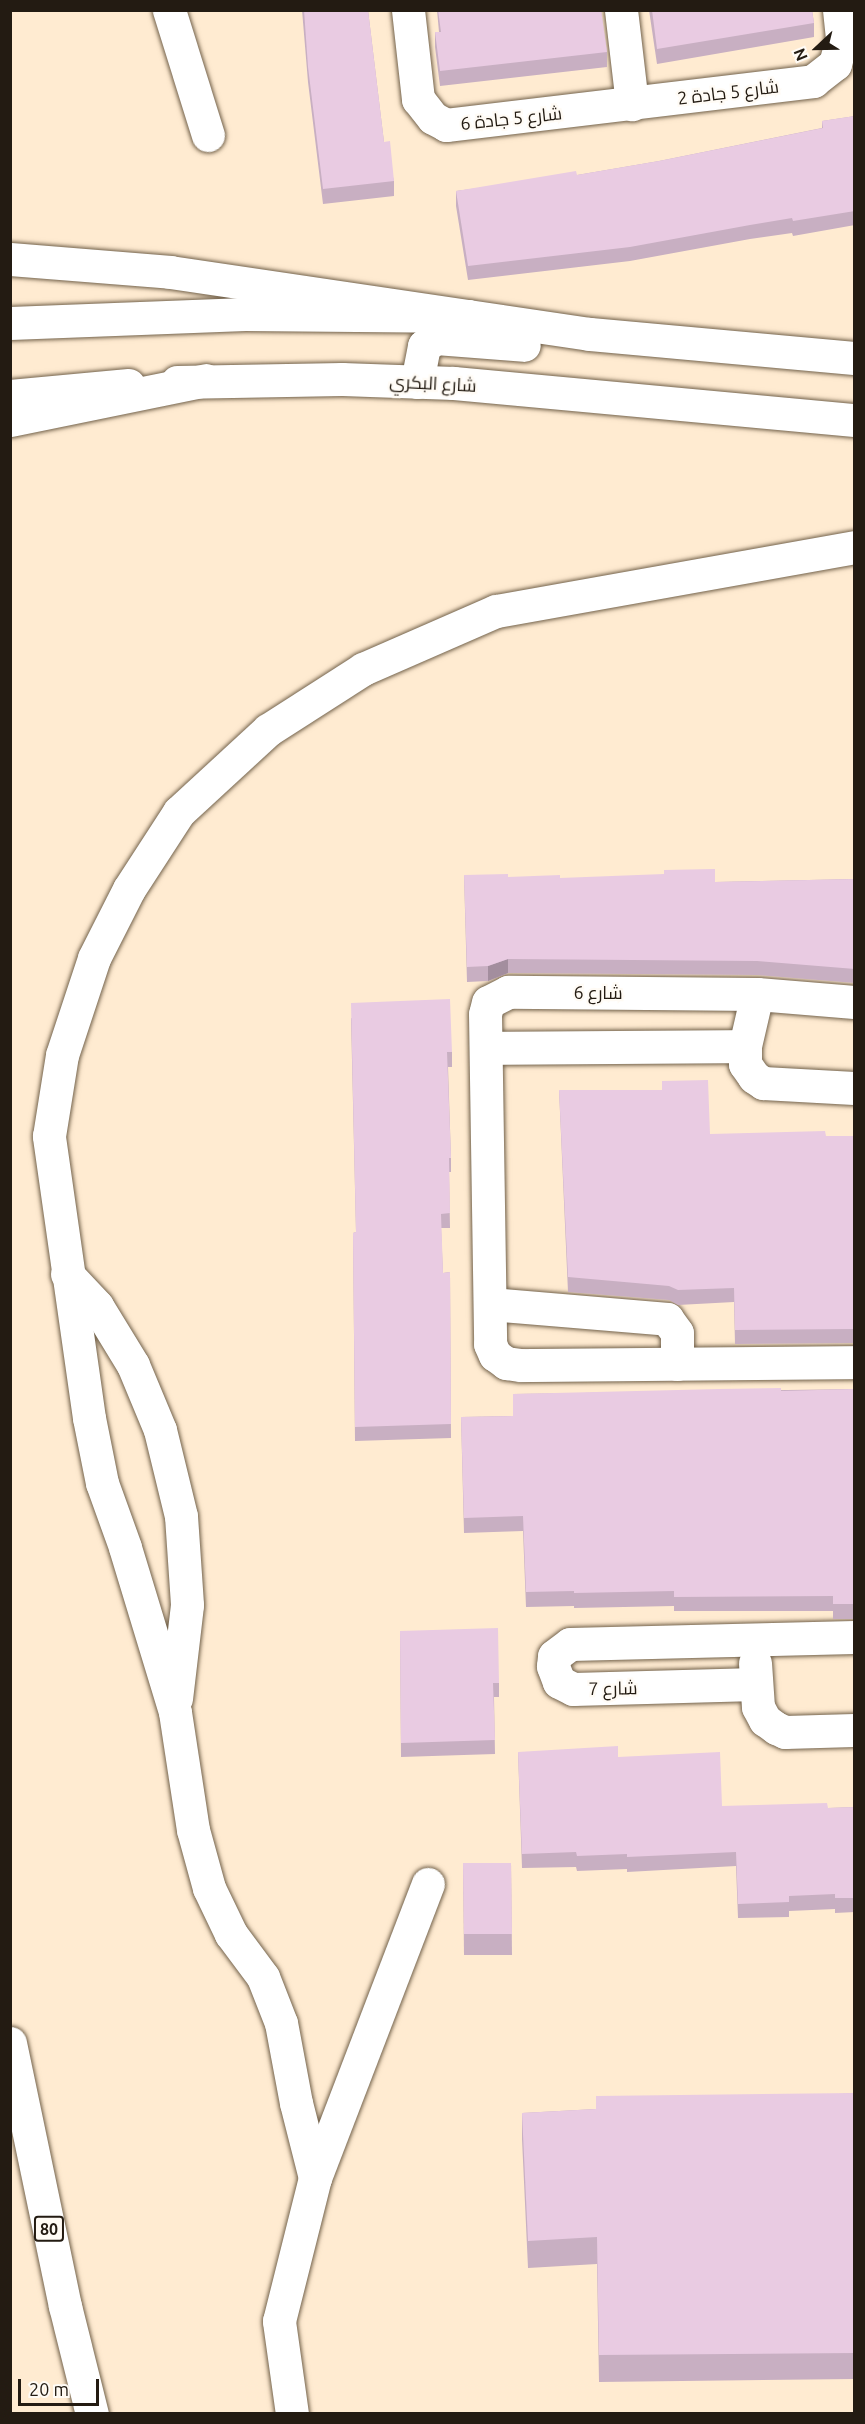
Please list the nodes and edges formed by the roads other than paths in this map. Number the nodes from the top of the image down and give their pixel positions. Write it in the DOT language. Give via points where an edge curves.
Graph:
graph roads {
  1 [pos="168,10"];
  2 [pos="408,10"];
  3 [pos="621,10"];
  4 [pos="839,10"];
  5 [pos="632,104"];
  6 [pos="208,135"];
  7 [pos="10,259"];
  8 [pos="468,316"];
  9 [pos="10,323"];
  10 [pos="590,334"];
  11 [pos="855,358"];
  12 [pos="206,380"];
  13 [pos="417,382"];
  14 [pos="10,396"];
  15 [pos="10,420"];
  16 [pos="855,420"];
  17 [pos="855,547"];
  18 [pos="757,994"];
  19 [pos="855,1002"];
  20 [pos="746,1046"];
  21 [pos="486,1048"];
  22 [pos="855,1088"];
  23 [pos="67,1274"];
  24 [pos="490,1304"];
  25 [pos="855,1362"];
  26 [pos="677,1364"];
  27 [pos="855,1637"];
  28 [pos="754,1638"];
  29 [pos="756,1684"];
  30 [pos="175,1712"];
  31 [pos="855,1730"];
  32 [pos="428,1884"];
  33 [pos="10,2043"];
  34 [pos="315,2178"];
  35 [pos="92,2414"];
  36 [pos="292,2414"];
  1 -- 6 [label="main road"];
  2 -- 5 [label="main road, شارع 5 جادة 6" via="418,99 433,118 446,125"];
  3 -- 5 [label="main road"];
  4 -- 5 [label="main road, شارع 5 جادة 2" via="842,38 835,64 813,81"];
  7 -- 8 [label="main road" via="170,272"];
  8 -- 9 [label="main road" via="245,314"];
  8 -- 10 [label="main road"];
  10 -- 11 [label="main road"];
  10 -- 13 [label="main road" via="547,347 436,338 424,346"];
  12 -- 13 [label="main road, شارع البكري"];
  12 -- 14 [label="main road, شارع البكري"];
  12 -- 15 [label="main road"];
  13 -- 16 [label="main road, شارع البكري"];
  17 -- 23 [label="main road" via="496,611 363,669 268,730 179,812 129,889 94,958 62,1055 50,1136"];
  18 -- 19 [label="main road, شارع 6"];
  18 -- 20 [label="main road"];
  18 -- 21 [label="main road, شارع 6" via="508,992 488,1002"];
  20 -- 21 [label="main road"];
  20 -- 22 [label="main road" via="747,1070 763,1083"];
  21 -- 24 [label="main road, شارع 6"];
  23 -- 30 [label="main road" via="102,1483"];
  23 -- 30 [label="main road" via="97,1306 133,1365 160,1430 176,1494 188,1605"];
  24 -- 26 [label="main road" via="667,1319 676,1333"];
  24 -- 26 [label="main road, شارع 6" via="490,1344 495,1355 506,1363"];
  25 -- 26 [label="main road, شارع 6"];
  27 -- 28 [label="main road, شارع 7"];
  28 -- 29 [label="main road"];
  28 -- 29 [label="main road, شارع 7" via="570,1644 554,1656 553,1666 559,1682 573,1689"];
  29 -- 31 [label="main road" via="758,1707 776,1728 785,1732"];
  30 -- 34 [label="main road" via="193,1830 209,1888 231,1934 263,1977 281,2023"];
  32 -- 34 [label="main road"];
  33 -- 35 [label="main road, 80" via="64,2306"];
  34 -- 36 [label="main road" via="279,2321"];
}
